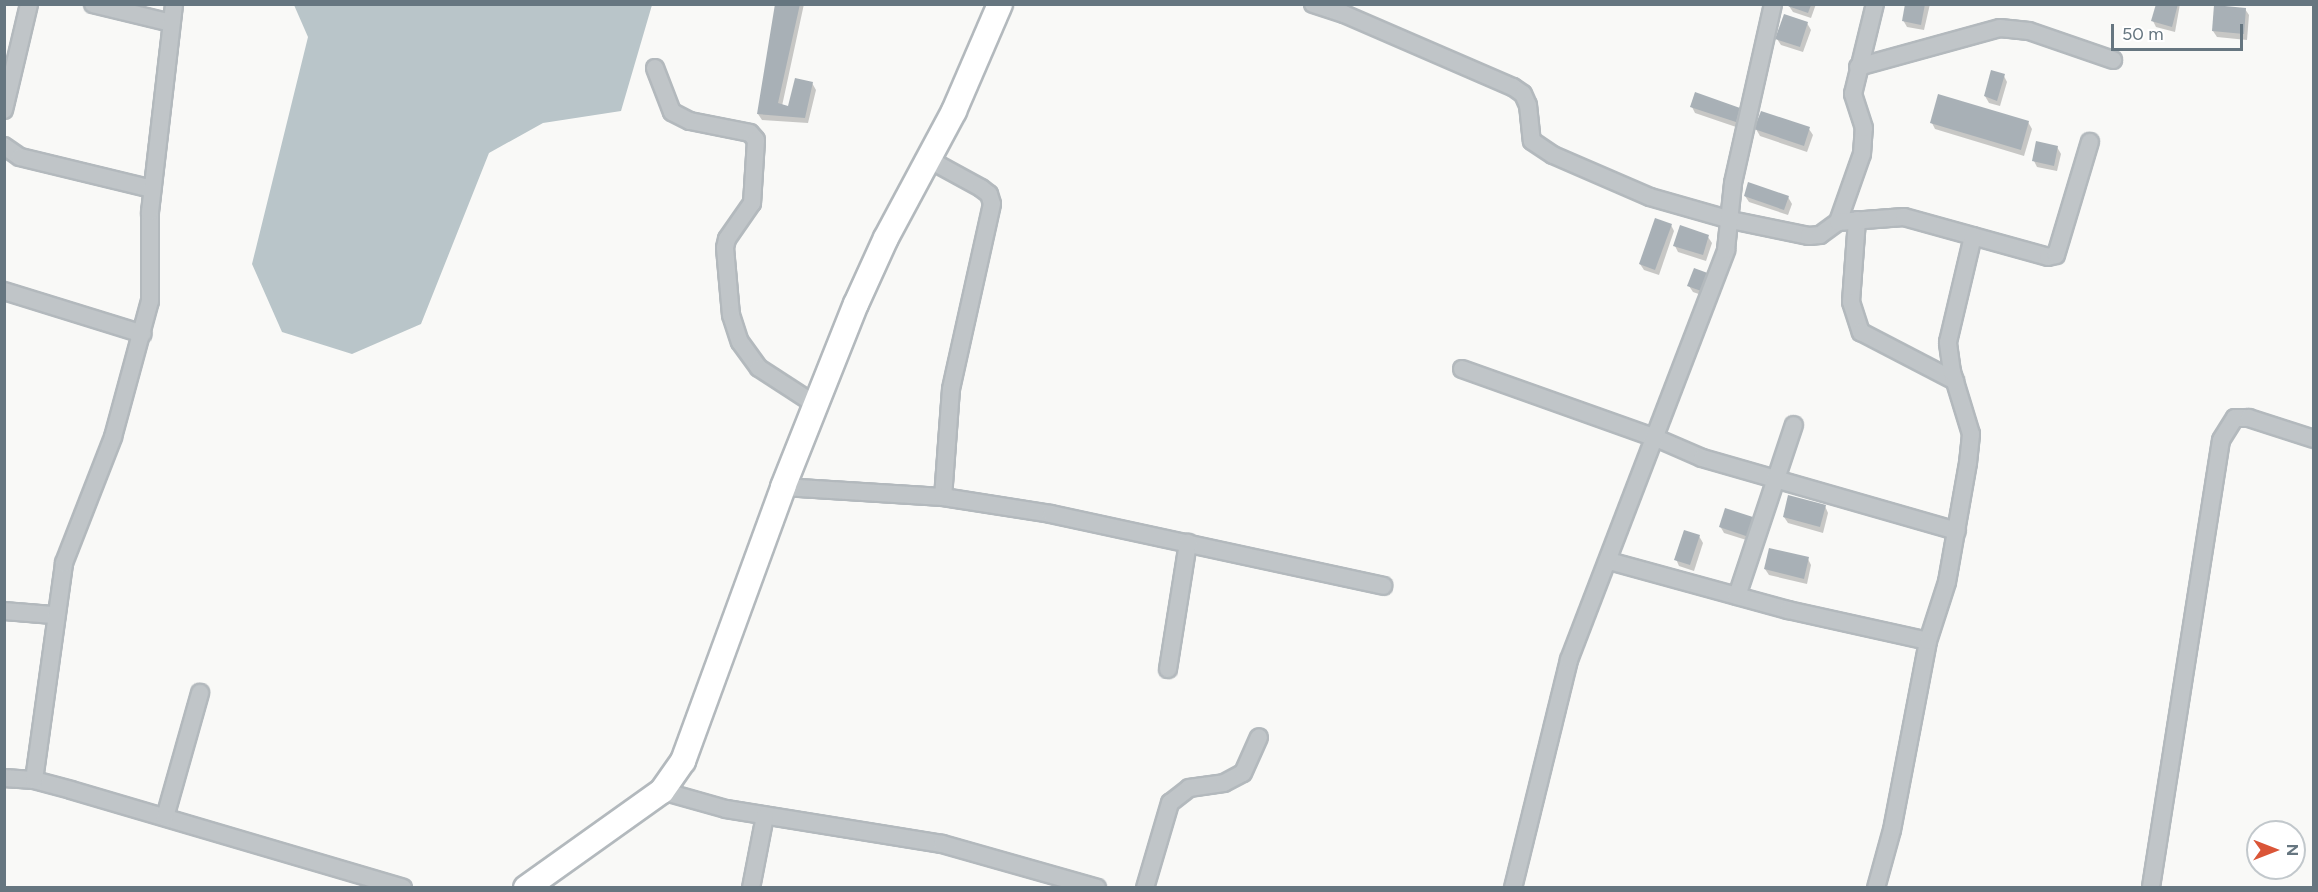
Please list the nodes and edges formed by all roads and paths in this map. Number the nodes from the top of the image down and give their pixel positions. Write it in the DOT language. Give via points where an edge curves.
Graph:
graph roads {
  1 [pos="29,4"];
  2 [pos="93,4"];
  3 [pos="174,4"];
  4 [pos="1000,4"];
  5 [pos="1313,4"];
  6 [pos="1773,4"];
  7 [pos="1875,4"];
  8 [pos="171,23"];
  9 [pos="2113,60"];
  10 [pos="1858,67"];
  11 [pos="655,68"];
  12 [pos="4,110"];
  13 [pos="2090,142"];
  14 [pos="4,146"];
  15 [pos="927,159"];
  16 [pos="152,189"];
  17 [pos="1731,220"];
  18 [pos="1857,220"];
  19 [pos="1838,222"];
  20 [pos="1973,236"];
  21 [pos="4,291"];
  22 [pos="143,334"];
  23 [pos="1462,369"];
  24 [pos="1955,381"];
  25 [pos="816,405"];
  26 [pos="1794,425"];
  27 [pos="1656,438"];
  28 [pos="2313,439"];
  29 [pos="1777,478"];
  30 [pos="783,488"];
  31 [pos="943,497"];
  32 [pos="1957,531"];
  33 [pos="1188,543"];
  34 [pos="1609,561"];
  35 [pos="1383,586"];
  36 [pos="1737,596"];
  37 [pos="4,611"];
  38 [pos="54,615"];
  39 [pos="1928,641"];
  40 [pos="1168,669"];
  41 [pos="200,693"];
  42 [pos="1259,737"];
  43 [pos="4,778"];
  44 [pos="34,780"];
  45 [pos="662,791"];
  46 [pos="765,816"];
  47 [pos="165,817"];
  48 [pos="2151,887"];
  49 [pos="403,888"];
  50 [pos="526,888"];
  51 [pos="751,888"];
  52 [pos="1097,888"];
  53 [pos="1145,888"];
  54 [pos="1513,888"];
  55 [pos="1876,888"];
  1 -- 12 [label="street"];
  2 -- 8 [label="street"];
  3 -- 8 [label="street"];
  4 -- 15 [label="main road" via="954,111"];
  5 -- 17 [label="street" via="1513,87 1523,94 1528,105 1532,141 1553,155 1631,190"];
  6 -- 17 [label="street" via="1735,175"];
  7 -- 10 [label="street"];
  8 -- 16 [label="street"];
  9 -- 10 [label="street" via="2029,31 2000,28"];
  10 -- 19 [label="street" via="1853,94 1865,141"];
  11 -- 25 [label="street" via="667,102 680,118 750,134 756,140 752,203 731,231 725,248 731,315 740,342 759,368"];
  13 -- 20 [label="street" via="2056,255"];
  14 -- 16 [label="street" via="20,157"];
  15 -- 25 [label="main road" via="872,269"];
  15 -- 31 [label="street" via="981,188 989,194 992,204 951,389"];
  16 -- 22 [label="street" via="152,274"];
  17 -- 19 [label="street" via="1809,236 1820,235"];
  17 -- 27 [label="street" via="1726,250"];
  18 -- 19 [label="street"];
  18 -- 20 [label="street" via="1904,217"];
  18 -- 24 [label="street" via="1851,302 1860,332"];
  20 -- 24 [label="street" via="1948,342"];
  21 -- 22 [label="street"];
  22 -- 38 [label="street" via="113,437 64,563"];
  23 -- 27 [label="street"];
  24 -- 32 [label="street" via="1971,434"];
  25 -- 30 [label="main road"];
  26 -- 29 [label="street"];
  27 -- 29 [label="street" via="1702,458"];
  27 -- 34 [label="street"];
  28 -- 48 [label="street" via="2249,418 2235,418 2221,440"];
  29 -- 32 [label="street"];
  29 -- 36 [label="street"];
  30 -- 31 [label="street"];
  30 -- 45 [label="main road" via="683,761"];
  31 -- 33 [label="street" via="1051,514"];
  32 -- 39 [label="street" via="1947,582"];
  33 -- 35 [label="street"];
  33 -- 40 [label="street"];
  34 -- 36 [label="street"];
  34 -- 54 [label="street" via="1569,660"];
  36 -- 39 [label="street"];
  37 -- 38 [label="street"];
  38 -- 44 [label="street"];
  39 -- 55 [label="street" via="1892,830"];
  41 -- 47 [label="street"];
  42 -- 53 [label="street" via="1243,773 1224,783 1189,788 1170,803"];
  43 -- 44 [label="street"];
  44 -- 47 [label="street"];
  45 -- 46 [label="street" via="695,803"];
  45 -- 50 [label="main road"];
  46 -- 51 [label="street"];
  46 -- 52 [label="street" via="942,844"];
  47 -- 49 [label="street"];
}
